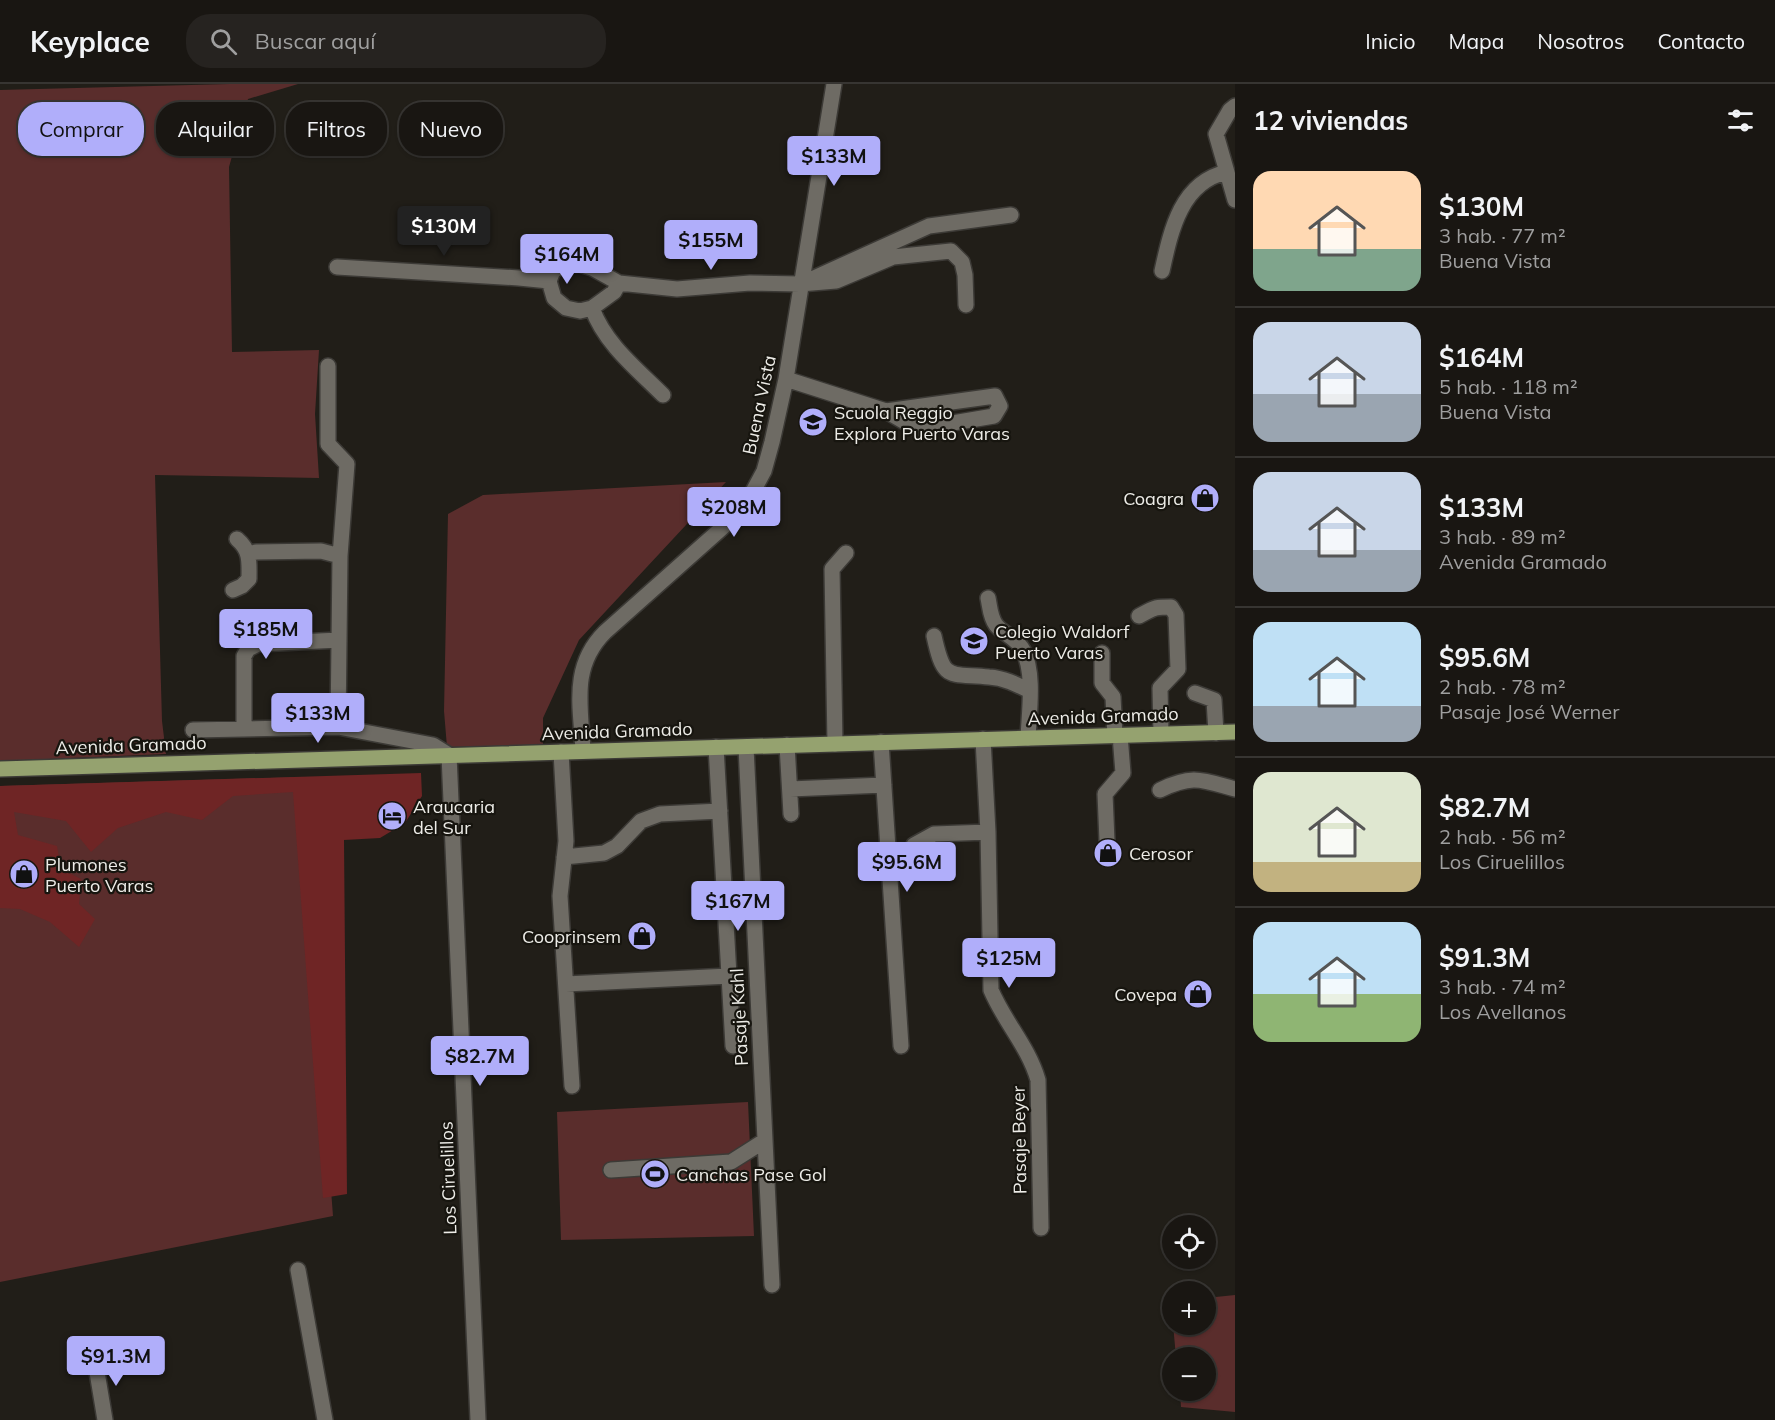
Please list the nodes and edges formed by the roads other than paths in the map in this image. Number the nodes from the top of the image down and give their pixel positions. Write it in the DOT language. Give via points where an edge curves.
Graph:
graph roads {
  1 [pos="834,84"];
  2 [pos="1235,106"];
  3 [pos="1227,172"];
  4 [pos="1235,200"];
  5 [pos="1011,214"];
  6 [pos="337,267"];
  7 [pos="1162,271"];
  8 [pos="549,281"];
  9 [pos="618,283"];
  10 [pos="800,284"];
  11 [pos="966,305"];
  12 [pos="592,308"];
  13 [pos="328,366"];
  14 [pos="786,379"];
  15 [pos="663,395"];
  16 [pos="886,411"];
  17 [pos="237,539"];
  18 [pos="846,553"];
  19 [pos="249,554"];
  20 [pos="340,556"];
  21 [pos="233,590"];
  22 [pos="988,598"];
  23 [pos="1139,616"];
  24 [pos="933,636"];
  25 [pos="339,640"];
  26 [pos="1102,652"];
  27 [pos="1030,691"];
  28 [pos="1195,693"];
  29 [pos="338,727"];
  30 [pos="244,729"];
  31 [pos="193,730"];
  32 [pos="1235,732"];
  33 [pos="1216,733"];
  34 [pos="1161,734"];
  35 [pos="1117,736"];
  36 [pos="1028,738"];
  37 [pos="983,740"];
  38 [pos="881,742"];
  39 [pos="835,744"];
  40 [pos="787,745"];
  41 [pos="716,747"];
  42 [pos="746,747"];
  43 [pos="583,751"];
  44 [pos="561,752"];
  45 [pos="449,755"];
  46 [pos="0,769"];
  47 [pos="884,785"];
  48 [pos="790,789"];
  49 [pos="1235,789"];
  50 [pos="1160,790"];
  51 [pos="720,811"];
  52 [pos="791,814"];
  53 [pos="988,831"];
  54 [pos="1107,841"];
  55 [pos="564,857"];
  56 [pos="914,862"];
  57 [pos="729,976"];
  58 [pos="566,984"];
  59 [pos="733,1046"];
  60 [pos="901,1046"];
  61 [pos="572,1086"];
  62 [pos="764,1141"];
  63 [pos="611,1170"];
  64 [pos="1041,1228"];
  65 [pos="298,1270"];
  66 [pos="772,1285"];
  67 [pos="95,1360"];
  68 [pos="105,1420"];
  69 [pos="325,1420"];
  70 [pos="478,1420"];
  1 -- 10 [label="street, Buena Vista"];
  2 -- 3 [label="street" via="1216,134"];
  3 -- 4 [label="street"];
  3 -- 7 [label="street" via="1203,181 1183,202"];
  5 -- 10 [label="street" via="929,226"];
  6 -- 8 [label="street"];
  8 -- 9 [label="street" via="553,271 563,265 579,264"];
  8 -- 12 [label="street" via="554,298 566,308"];
  9 -- 10 [label="street" via="677,290 750,283"];
  9 -- 12 [label="street" via="614,292"];
  10 -- 11 [label="street" via="837,280 893,257 951,251 962,262"];
  10 -- 14 [label="street, Buena Vista"];
  12 -- 15 [label="street" via="598,325 617,349"];
  13 -- 20 [label="street" via="328,444 347,464"];
  14 -- 16 [label="street"];
  14 -- 43 [label="street, Buena Vista" via="769,457 750,497 731,520 605,632 591,650 580,683"];
  16 -- 16 [label="street" via="995,396 1000,406 994,416 917,429"];
  17 -- 19 [label="street"];
  18 -- 39 [label="street" via="832,569"];
  19 -- 20 [label="street" via="321,551"];
  19 -- 21 [label="street" via="249,579"];
  20 -- 25 [label="street"];
  22 -- 27 [label="street" via="997,626 1022,648"];
  23 -- 34 [label="street" via="1162,607 1172,608 1176,615 1178,669 1160,688"];
  24 -- 27 [label="street" via="939,662 947,671 1008,681"];
  25 -- 29 [label="street"];
  25 -- 30 [label="street" via="258,644 248,649 244,656"];
  26 -- 35 [label="street" via="1102,683 1113,697"];
  27 -- 36 [label="street"];
  28 -- 33 [label="street" via="1214,699"];
  29 -- 30 [label="street"];
  29 -- 45 [label="street" via="433,745"];
  30 -- 31 [label="street"];
  32 -- 33 [label="main road, Avenida Gramado"];
  33 -- 34 [label="main road, Avenida Gramado"];
  34 -- 35 [label="main road, Avenida Gramado"];
  35 -- 36 [label="main road, Avenida Gramado"];
  35 -- 54 [label="street" via="1123,773 1105,794"];
  36 -- 37 [label="main road, Avenida Gramado"];
  37 -- 38 [label="main road, Avenida Gramado"];
  37 -- 53 [label="street, Pasaje Beyer"];
  38 -- 39 [label="main road, Avenida Gramado"];
  38 -- 47 [label="street"];
  39 -- 40 [label="main road, Avenida Gramado"];
  40 -- 42 [label="main road, Avenida Gramado"];
  40 -- 48 [label="street"];
  41 -- 42 [label="main road, Avenida Gramado"];
  41 -- 43 [label="main road, Avenida Gramado"];
  41 -- 51 [label="street"];
  42 -- 62 [label="street, Pasaje Kahl"];
  43 -- 44 [label="main road, Avenida Gramado"];
  44 -- 45 [label="main road, Avenida Gramado"];
  44 -- 55 [label="street"];
  45 -- 46 [label="main road, Avenida Gramado"];
  45 -- 70 [label="street, Los Ciruelillos"];
  47 -- 48 [label="street"];
  47 -- 60 [label="street"];
  48 -- 52 [label="street"];
  49 -- 50 [label="street" via="1196,779"];
  51 -- 55 [label="street" via="660,814 641,821 617,846 604,853"];
  51 -- 57 [label="street"];
  53 -- 56 [label="street" via="934,834 914,845"];
  53 -- 64 [label="street, Pasaje Beyer" via="991,990 1032,1059 1038,1080"];
  55 -- 58 [label="street" via="560,896"];
  57 -- 58 [label="street"];
  57 -- 59 [label="street"];
  58 -- 61 [label="street"];
  62 -- 63 [label="street" via="731,1162"];
  62 -- 66 [label="street, Pasaje Kahl"];
  65 -- 69 [label="street"];
  67 -- 68 [label="street"];
}
